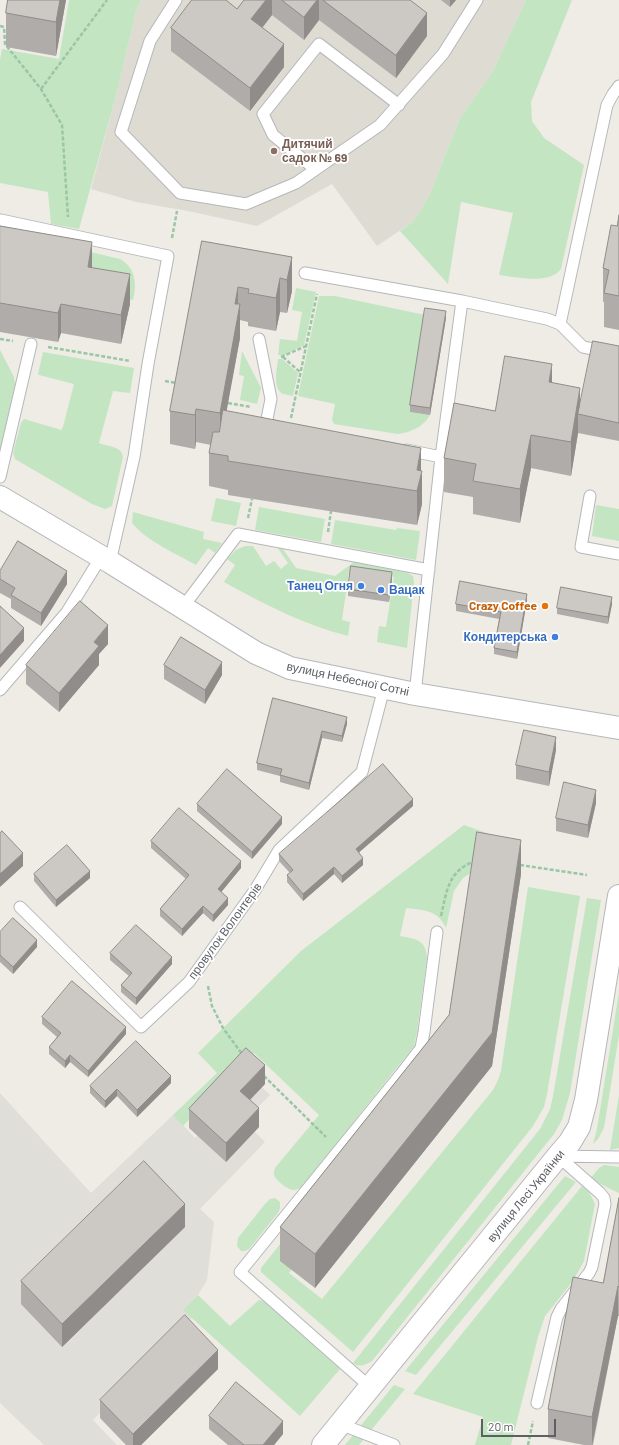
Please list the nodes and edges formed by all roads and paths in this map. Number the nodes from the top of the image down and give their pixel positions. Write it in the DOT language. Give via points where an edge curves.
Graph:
graph roads {
  1 [pos="107,0"];
  2 [pos="176,0"];
  3 [pos="477,0"];
  4 [pos="0,26"];
  5 [pos="619,86"];
  6 [pos="41,89"];
  7 [pos="399,105"];
  8 [pos="316,169"];
  9 [pos="180,193"];
  10 [pos="1,220"];
  11 [pos="69,235"];
  12 [pos="168,256"];
  13 [pos="305,273"];
  14 [pos="321,276"];
  15 [pos="462,301"];
  16 [pos="560,324"];
  17 [pos="259,339"];
  18 [pos="31,344"];
  19 [pos="306,346"];
  20 [pos="619,354"];
  21 [pos="263,357"];
  22 [pos="283,357"];
  23 [pos="148,364"];
  24 [pos="300,373"];
  25 [pos="228,403"];
  26 [pos="269,410"];
  27 [pos="289,428"];
  28 [pos="399,449"];
  29 [pos="441,456"];
  30 [pos="0,477"];
  31 [pos="590,496"];
  32 [pos="0,497"];
  33 [pos="619,554"];
  34 [pos="106,559"];
  35 [pos="429,570"];
  36 [pos="183,607"];
  37 [pos="384,688"];
  38 [pos="0,690"];
  39 [pos="415,694"];
  40 [pos="619,728"];
  41 [pos="476,861"];
  42 [pos="513,864"];
  43 [pos="587,875"];
  44 [pos="619,896"];
  45 [pos="20,907"];
  46 [pos="437,932"];
  47 [pos="207,958"];
  48 [pos="246,1058"];
  49 [pos="261,1074"];
  50 [pos="339,1150"];
  51 [pos="558,1156"];
  52 [pos="619,1157"];
  53 [pos="370,1387"];
  54 [pos="537,1403"];
  55 [pos="340,1424"];
  56 [pos="323,1445"];
  57 [pos="394,1445"];
  58 [pos="528,1445"];
  1 -- 6 [label="path"];
  2 -- 9 [label="lane" via="150,41 121,132"];
  3 -- 7 [label="lane" via="443,54"];
  4 -- 6 [label="path" via="4,27 5,44"];
  5 -- 16 [label="lane" via="607,105"];
  6 -- 11 [label="path" via="62,125"];
  7 -- 8 [label="lane" via="380,125"];
  7 -- 8 [label="lane" via="319,44 263,114 273,134"];
  8 -- 9 [label="lane" via="296,182 246,204"];
  9 -- 12 [label="path"];
  10 -- 11 [label="lane"];
  11 -- 12 [label="lane"];
  12 -- 23 [label="lane"];
  13 -- 14 [label="lane"];
  14 -- 15 [label="lane"];
  14 -- 19 [label="path"];
  15 -- 16 [label="lane"];
  15 -- 29 [label="lane"];
  16 -- 20 [label="lane" via="583,347"];
  17 -- 21 [label="lane"];
  18 -- 23 [label="path"];
  18 -- 30 [label="lane"];
  19 -- 22 [label="path"];
  19 -- 24 [label="path"];
  21 -- 22 [label="path"];
  21 -- 26 [label="lane" via="271,399"];
  22 -- 24 [label="path"];
  23 -- 34 [label="lane" via="134,457"];
  24 -- 27 [label="path"];
  25 -- 26 [label="path"];
  26 -- 27 [label="lane" via="266,424"];
  28 -- 29 [label="lane"];
  29 -- 35 [label="lane"];
  31 -- 33 [label="lane" via="581,547"];
  32 -- 34 [label="street, вулиця Небесної Сотні"];
  34 -- 36 [label="street, вулиця Небесної Сотні"];
  34 -- 38 [label="lane" via="67,612"];
  35 -- 36 [label="lane" via="238,534"];
  35 -- 39 [label="lane"];
  36 -- 37 [label="street, вулиця Небесної Сотні" via="272,661 290,668"];
  37 -- 39 [label="street, вулиця Небесної Сотні"];
  37 -- 47 [label="lane, провулок Волонтерів" via="362,772 279,850 256,890"];
  39 -- 40 [label="street, вулиця Небесної Сотні"];
  41 -- 46 [label="path" via="466,864 451,879"];
  42 -- 43 [label="path"];
  44 -- 51 [label="street, вулиця Лесі Українки" via="586,1100 579,1127"];
  45 -- 47 [label="lane, провулок Волонтерів" via="141,1027 189,982"];
  46 -- 50 [label="lane" via="421,1048"];
  47 -- 48 [label="path" via="207,983 212,1006 223,1028"];
  49 -- 50 [label="path"];
  50 -- 53 [label="lane" via="240,1272"];
  51 -- 52 [label="lane"];
  51 -- 53 [label="street, вулиця Лесі Українки"];
  51 -- 54 [label="lane" via="600,1193 605,1204 592,1267 557,1317"];
  53 -- 55 [label="street, вулиця Лесі Українки"];
  54 -- 58 [label="path"];
  55 -- 56 [label="street, вулиця Лесі Українки"];
  55 -- 57 [label="lane"];
}
